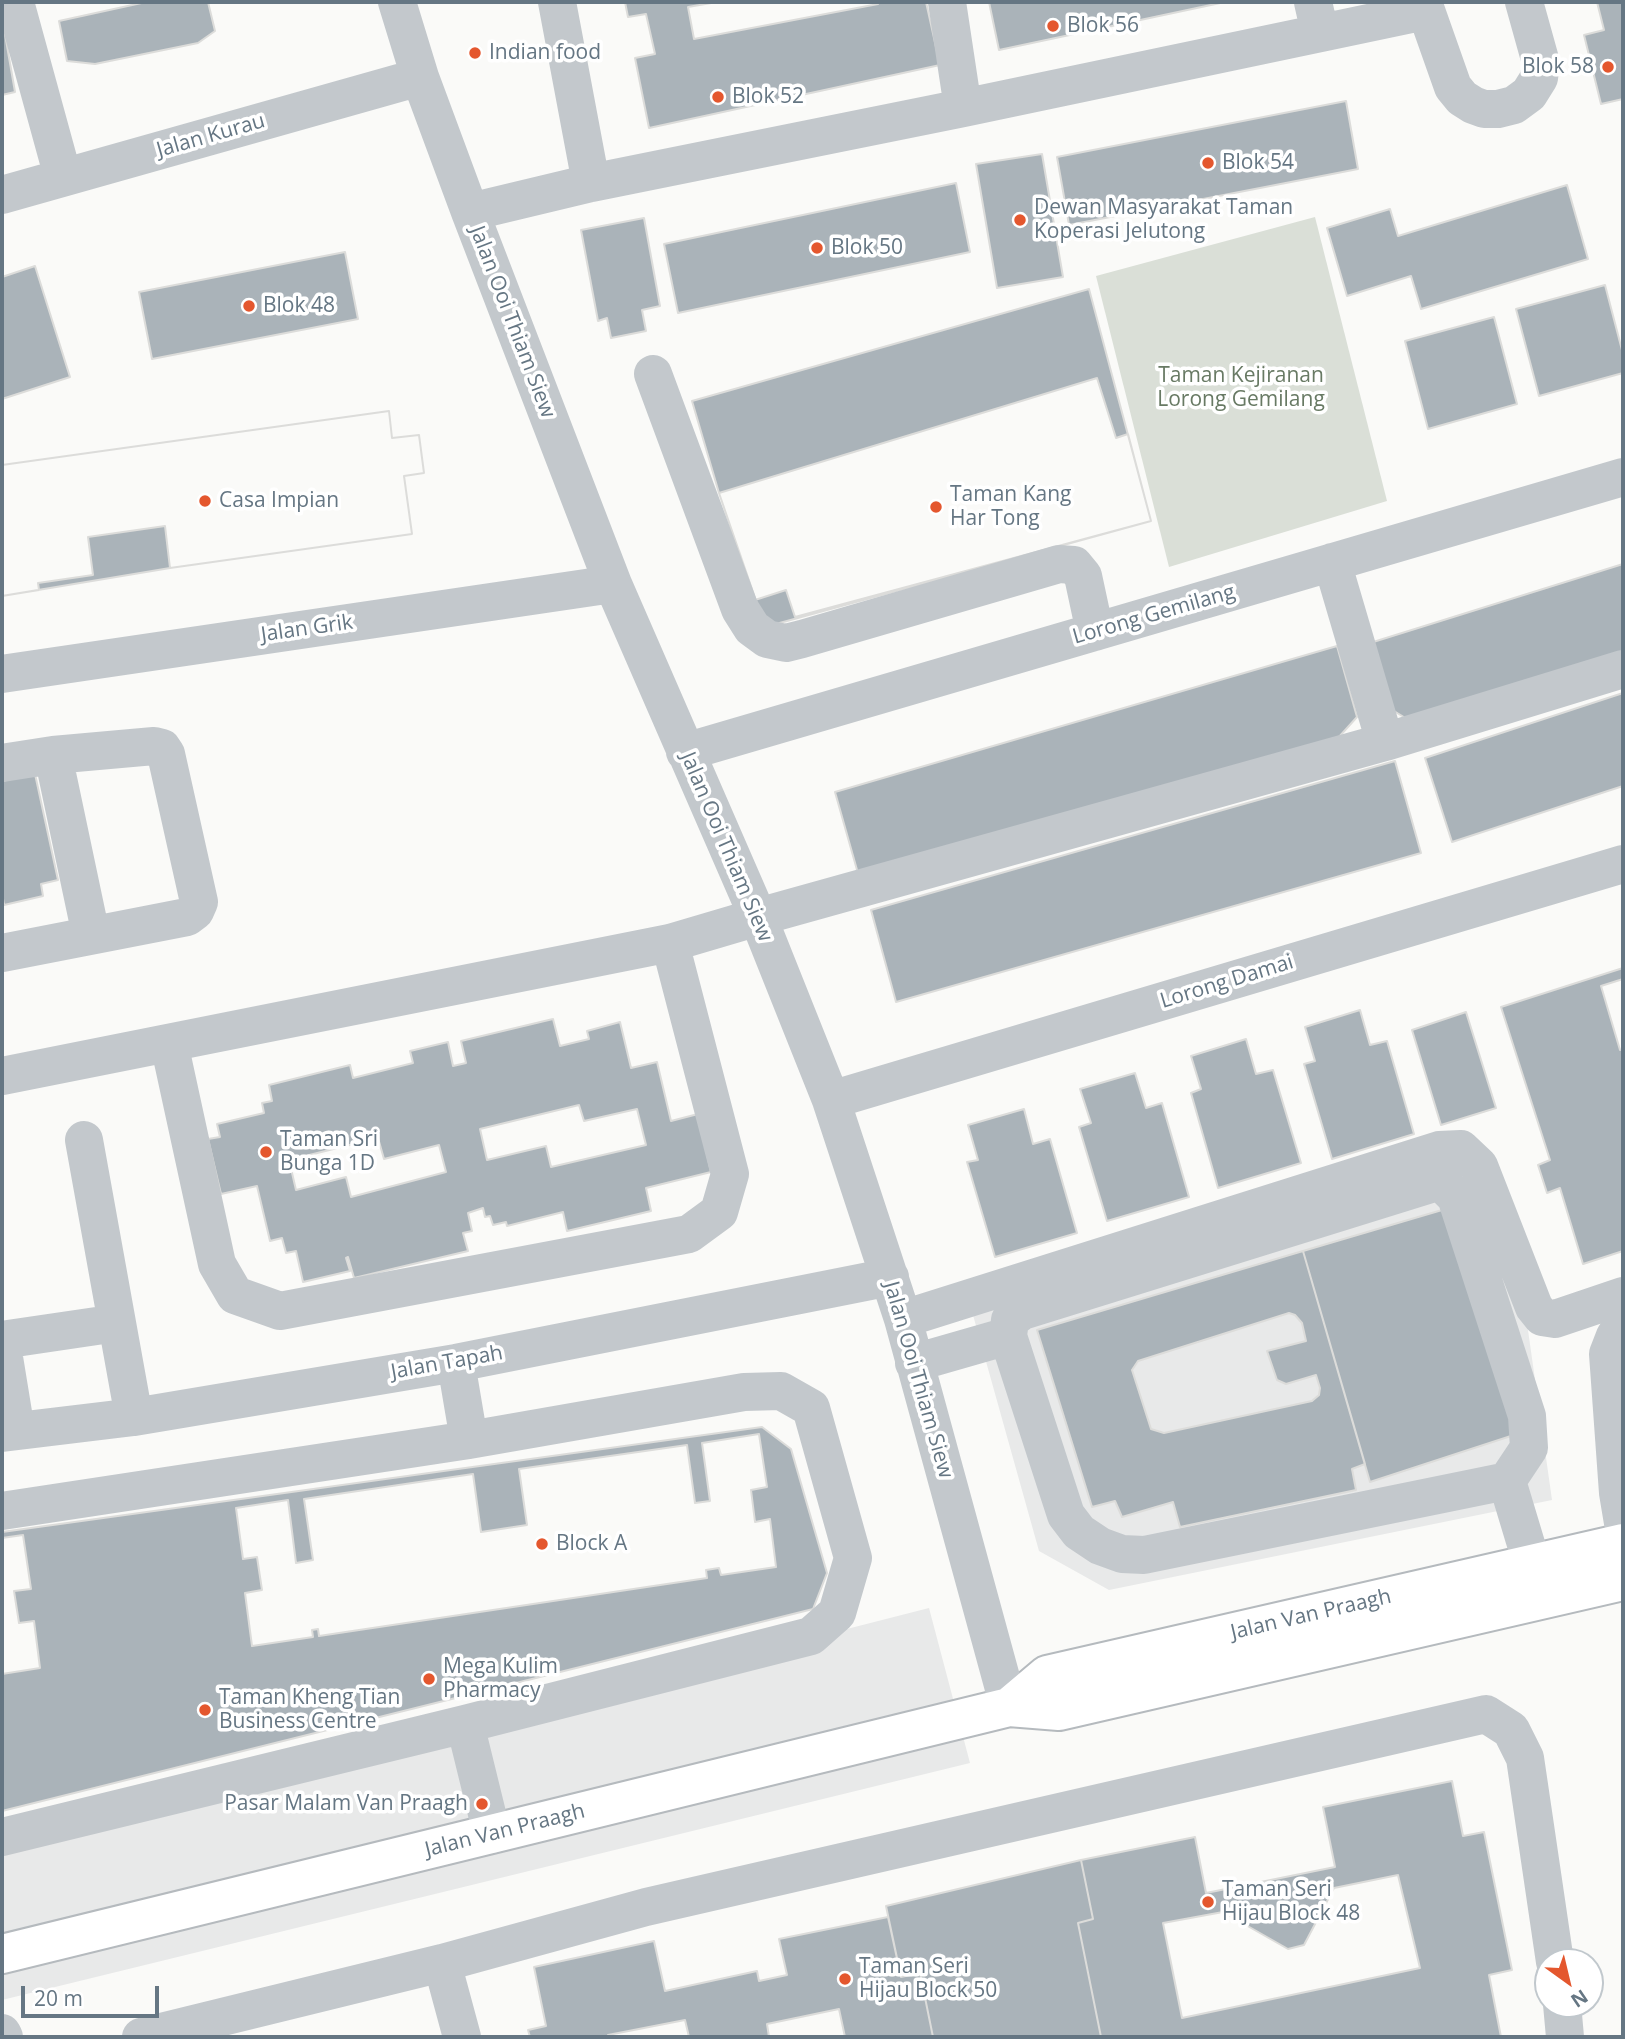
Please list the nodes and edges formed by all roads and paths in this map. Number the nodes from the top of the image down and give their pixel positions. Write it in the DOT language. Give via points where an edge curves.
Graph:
graph roads {
  1 [pos="15,2"];
  2 [pos="397,2"];
  3 [pos="557,2"];
  4 [pos="947,2"];
  5 [pos="1524,2"];
  6 [pos="1424,6"];
  7 [pos="1317,18"];
  8 [pos="420,76"];
  9 [pos="963,108"];
  10 [pos="64,177"];
  11 [pos="591,183"];
  12 [pos="2,195"];
  13 [pos="470,212"];
  14 [pos="653,374"];
  15 [pos="1623,478"];
  16 [pos="1332,562"];
  17 [pos="613,584"];
  18 [pos="1095,632"];
  19 [pos="1623,668"];
  20 [pos="2,674"];
  21 [pos="1385,742"];
  22 [pos="685,752"];
  23 [pos="53,755"];
  24 [pos="2,763"];
  25 [pos="1623,864"];
  26 [pos="758,917"];
  27 [pos="91,935"];
  28 [pos="670,943"];
  29 [pos="2,953"];
  30 [pos="169,1043"];
  31 [pos="2,1076"];
  32 [pos="831,1100"];
  33 [pos="84,1140"];
  34 [pos="890,1277"];
  35 [pos="1623,1296"];
  36 [pos="903,1319"];
  37 [pos="117,1323"];
  38 [pos="1623,1331"];
  39 [pos="1008,1336"];
  40 [pos="2,1343"];
  41 [pos="456,1363"];
  42 [pos="914,1363"];
  43 [pos="134,1417"];
  44 [pos="9,1432"];
  45 [pos="469,1440"];
  46 [pos="1620,1450"];
  47 [pos="1507,1481"];
  48 [pos="2,1511"];
  49 [pos="1623,1523"];
  50 [pos="1623,1543"];
  51 [pos="1532,1564"];
  52 [pos="1623,1581"];
  53 [pos="1009,1707"];
  54 [pos="466,1724"];
  55 [pos="492,1835"];
  56 [pos="2,1837"];
  57 [pos="1553,1948"];
  58 [pos="2,1954"];
  59 [pos="442,1963"];
  60 [pos="1563,2018"];
  61 [pos="141,2037"];
  62 [pos="462,2037"];
  63 [pos="1565,2037"];
  1 -- 10 [label="street"];
  2 -- 8 [label="street, Jalan Ooi Thiam Siew"];
  3 -- 11 [label="street"];
  4 -- 9 [label="street"];
  5 -- 6 [label="street" via="1541,63 1538,78 1529,94 1498,109 1473,105 1452,88"];
  6 -- 7 [label="street"];
  7 -- 9 [label="street"];
  8 -- 10 [label="street, Jalan Kurau"];
  8 -- 13 [label="street, Jalan Ooi Thiam Siew"];
  9 -- 11 [label="street"];
  10 -- 12 [label="street, Jalan Kurau"];
  11 -- 13 [label="street"];
  13 -- 17 [label="street, Jalan Ooi Thiam Siew"];
  14 -- 18 [label="street" via="740,609 752,628 767,639 786,643 802,639 1059,564 1074,565 1083,576"];
  15 -- 16 [label="street, Lorong Gemilang"];
  16 -- 18 [label="street, Lorong Gemilang"];
  16 -- 21 [label="street"];
  17 -- 20 [label="street, Jalan Grik"];
  17 -- 22 [label="street, Jalan Ooi Thiam Siew"];
  18 -- 22 [label="street, Lorong Gemilang"];
  19 -- 21 [label="street"];
  21 -- 26 [label="street"];
  22 -- 26 [label="street, Jalan Ooi Thiam Siew"];
  23 -- 24 [label="street"];
  23 -- 27 [label="street"];
  23 -- 27 [label="street" via="162,748 199,902 187,918"];
  25 -- 32 [label="street, Lorong Damai"];
  26 -- 28 [label="street"];
  26 -- 32 [label="street, Jalan Ooi Thiam Siew"];
  27 -- 29 [label="street"];
  28 -- 30 [label="street"];
  28 -- 30 [label="street" via="730,1174 719,1212 690,1234 280,1311 235,1295 217,1264"];
  30 -- 31 [label="street"];
  32 -- 34 [label="street, Jalan Ooi Thiam Siew"];
  33 -- 37 [label="street"];
  34 -- 36 [label="street, Jalan Ooi Thiam Siew"];
  34 -- 41 [label="street, Jalan Tapah"];
  35 -- 36 [label="street" via="1555,1319 1542,1317 1534,1307 1479,1166 1461,1149 1439,1150"];
  36 -- 42 [label="street, Jalan Ooi Thiam Siew"];
  37 -- 40 [label="street"];
  37 -- 43 [label="street"];
  38 -- 46 [label="street" via="1615,1336 1608,1354"];
  39 -- 42 [label="street"];
  39 -- 47 [label="street" via="1066,1515 1079,1532 1122,1554 1144,1555"];
  39 -- 47 [label="street" via="1010,1320 1022,1311 1440,1181 1456,1197 1527,1416 1529,1448"];
  40 -- 44 [label="street"];
  41 -- 43 [label="street, Jalan Tapah"];
  41 -- 45 [label="street"];
  42 -- 53 [label="street, Jalan Ooi Thiam Siew"];
  43 -- 44 [label="street, Jalan Tapah"];
  45 -- 48 [label="street"];
  45 -- 54 [label="street" via="744,1392 781,1391 811,1408 853,1558 838,1613 811,1636"];
  46 -- 49 [label="street"];
  47 -- 51 [label="street"];
  50 -- 51 [label="main road, Jalan Van Praagh"];
  51 -- 53 [label="main road, Jalan Van Praagh" via="1047,1675"];
  52 -- 53 [label="main road, Jalan Van Praagh" via="1059,1712"];
  53 -- 55 [label="main road, Jalan Van Praagh"];
  54 -- 55 [label="street"];
  54 -- 56 [label="street"];
  55 -- 58 [label="main road, Jalan Van Praagh"];
  57 -- 59 [label="street" via="1525,1758 1511,1730 1486,1714 646,1907"];
  59 -- 61 [label="street"];
  59 -- 62 [label="street"];
  60 -- 63 [label="street"];
}
